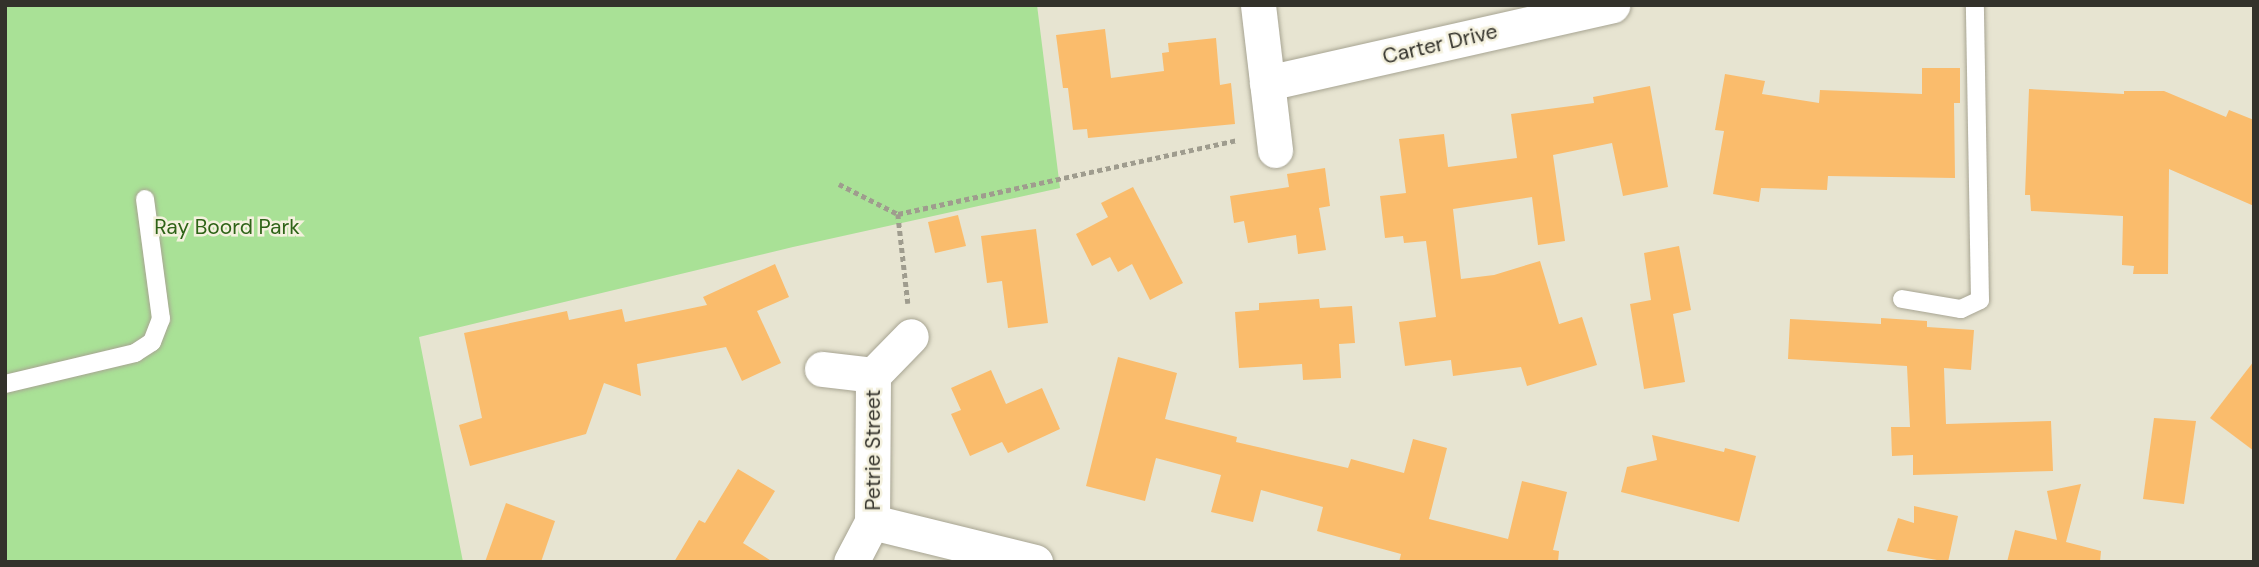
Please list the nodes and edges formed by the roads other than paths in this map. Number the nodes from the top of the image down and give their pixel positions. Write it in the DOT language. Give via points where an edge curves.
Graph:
graph roads {
  1 [pos="1258,5"];
  2 [pos="1612,5"];
  3 [pos="1975,5"];
  4 [pos="1267,83"];
  5 [pos="1261,144"];
  6 [pos="145,199"];
  7 [pos="1902,299"];
  8 [pos="910,323"];
  9 [pos="822,369"];
  10 [pos="873,375"];
  11 [pos="5,384"];
  12 [pos="872,522"];
  13 [pos="851,562"];
  14 [pos="1035,562"];
  1 -- 4 [label="street"];
  2 -- 4 [label="street, Carter Drive"];
  3 -- 7 [label="lane" via="1980,300 1961,309"];
  4 -- 5 [label="street"];
  6 -- 11 [label="lane" via="162,319 152,342 135,353"];
  8 -- 10 [label="street, Petrie Street"];
  9 -- 10 [label="street, Petrie Street"];
  10 -- 12 [label="street, Petrie Street"];
  12 -- 13 [label="street, Petrie Street"];
  12 -- 14 [label="street"];
}
